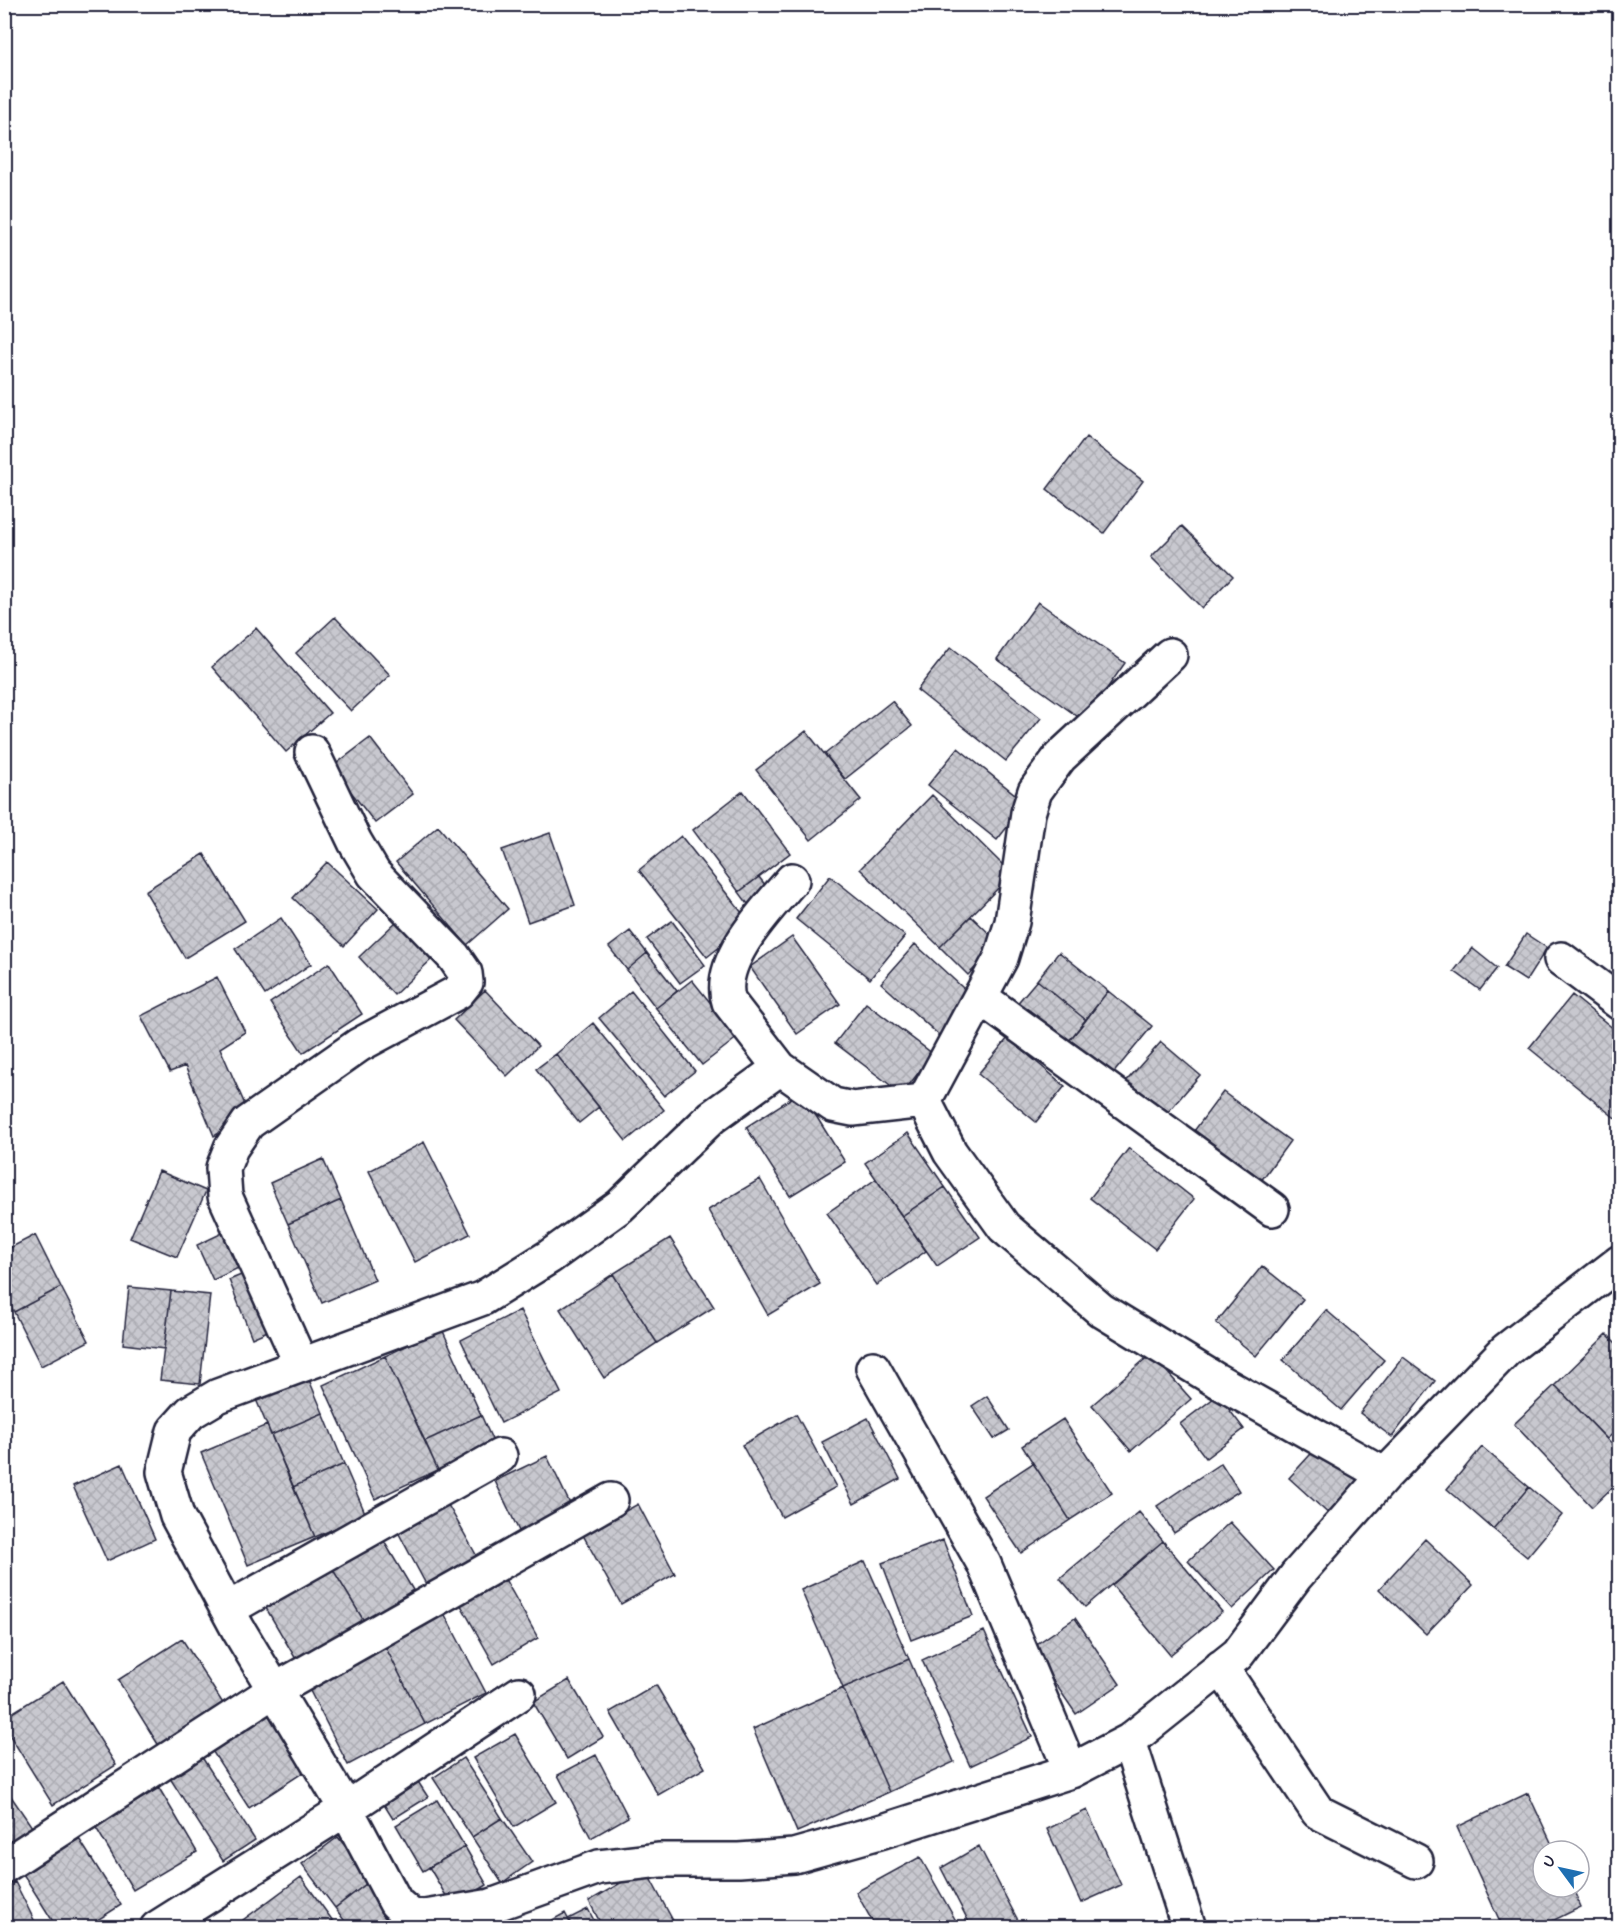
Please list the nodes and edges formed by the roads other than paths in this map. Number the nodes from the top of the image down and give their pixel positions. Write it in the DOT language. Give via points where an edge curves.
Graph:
graph roads {
  1 [pos="1170,655"];
  2 [pos="312,753"];
  3 [pos="792,880"];
  4 [pos="1561,959"];
  5 [pos="980,997"];
  6 [pos="1620,1003"];
  7 [pos="780,1068"];
  8 [pos="924,1101"];
  9 [pos="1272,1209"];
  10 [pos="1620,1262"];
  11 [pos="301,1365"];
  12 [pos="873,1368"];
  13 [pos="500,1456"];
  14 [pos="1385,1475"];
  15 [pos="611,1500"];
  16 [pos="228,1610"];
  17 [pos="1221,1667"];
  18 [pos="275,1690"];
  19 [pos="519,1694"];
  20 [pos="1129,1741"];
  21 [pos="1071,1772"];
  22 [pos="346,1809"];
  23 [pos="1416,1861"];
  24 [pos="4,1866"];
  25 [pos="434,1921"];
  26 [pos="157,1928"];
  27 [pos="1189,1928"];
  1 -- 5 [label="street" via="1060,757 1035,791 1028,813 1012,922 1001,958"];
  2 -- 11 [label="street" via="374,874 454,957 465,972 466,982 458,992 395,1024 323,1070 248,1123 231,1148 223,1168 225,1196"];
  3 -- 7 [label="street" via="760,917 736,954 725,992"];
  4 -- 6 [label="street"];
  5 -- 8 [label="street"];
  5 -- 9 [label="street"];
  7 -- 8 [label="street" via="833,1105 854,1109"];
  7 -- 11 [label="street" via="712,1117 620,1206 483,1298"];
  8 -- 14 [label="street" via="950,1152 1004,1227 1101,1310"];
  10 -- 14 [label="street" via="1506,1350"];
  11 -- 16 [label="street" via="218,1396 191,1412 174,1431 164,1472 177,1516"];
  12 -- 21 [label="street" via="984,1564"];
  13 -- 16 [label="street"];
  14 -- 17 [label="street" via="1296,1576 1238,1654"];
  15 -- 18 [label="street"];
  16 -- 18 [label="street"];
  17 -- 20 [label="street"];
  17 -- 23 [label="street" via="1318,1812"];
  18 -- 22 [label="street"];
  18 -- 24 [label="street"];
  19 -- 22 [label="street"];
  20 -- 21 [label="street"];
  20 -- 27 [label="street"];
  21 -- 25 [label="street" via="794,1857 660,1860 599,1867 491,1906"];
  22 -- 25 [label="street" via="396,1903 410,1915"];
  22 -- 26 [label="street"];
}
